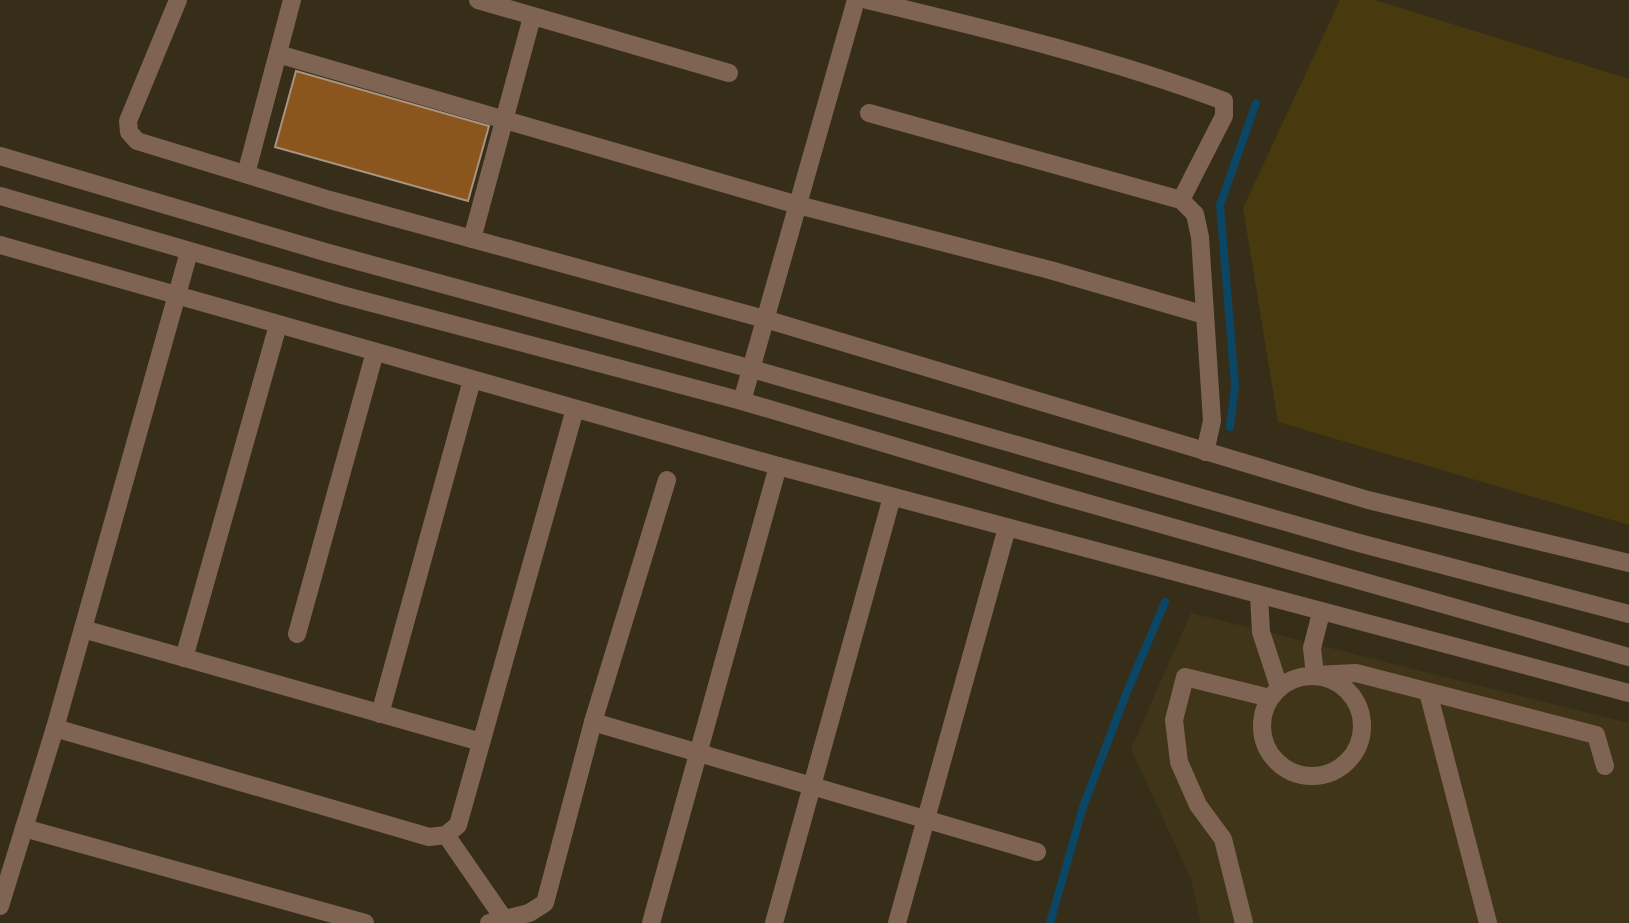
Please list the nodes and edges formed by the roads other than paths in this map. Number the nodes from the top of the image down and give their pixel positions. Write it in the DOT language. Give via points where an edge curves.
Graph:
graph roads {
  1 [pos="178,0"];
  2 [pos="292,0"];
  3 [pos="478,0"];
  4 [pos="856,0"];
  5 [pos="867,0"];
  6 [pos="532,17"];
  7 [pos="278,54"];
  8 [pos="729,73"];
  9 [pos="869,113"];
  10 [pos="504,120"];
  11 [pos="0,156"];
  12 [pos="246,174"];
  13 [pos="0,195"];
  14 [pos="1181,200"];
  15 [pos="797,205"];
  16 [pos="472,239"];
  17 [pos="0,245"];
  18 [pos="189,252"];
  19 [pos="176,296"];
  20 [pos="1205,315"];
  21 [pos="765,319"];
  22 [pos="278,325"];
  23 [pos="375,352"];
  24 [pos="752,369"];
  25 [pos="472,380"];
  26 [pos="743,401"];
  27 [pos="575,409"];
  28 [pos="1205,452"];
  29 [pos="778,466"];
  30 [pos="667,480"];
  31 [pos="892,497"];
  32 [pos="1007,528"];
  33 [pos="1629,563"];
  34 [pos="1259,596"];
  35 [pos="1321,613"];
  36 [pos="1629,614"];
  37 [pos="83,629"];
  38 [pos="297,634"];
  39 [pos="1629,657"];
  40 [pos="184,658"];
  41 [pos="1315,675"];
  42 [pos="1428,692"];
  43 [pos="1274,693"];
  44 [pos="1629,693"];
  45 [pos="380,714"];
  46 [pos="593,722"];
  47 [pos="55,727"];
  48 [pos="481,742"];
  49 [pos="699,751"];
  50 [pos="1605,766"];
  51 [pos="814,786"];
  52 [pos="925,820"];
  53 [pos="24,828"];
  54 [pos="446,835"];
  55 [pos="1037,852"];
  56 [pos="0,906"];
  57 [pos="497,921"];
  58 [pos="365,923"];
  59 [pos="651,923"];
  60 [pos="774,923"];
  61 [pos="897,923"];
  62 [pos="1244,923"];
  63 [pos="1488,923"];
  1 -- 12 [label="street" via="128,121 130,132 137,141"];
  2 -- 7 [label="street"];
  3 -- 6 [label="street"];
  4 -- 15 [label="street"];
  5 -- 14 [label="street" via="965,23 1224,101 1224,116"];
  6 -- 8 [label="street"];
  6 -- 10 [label="street"];
  7 -- 10 [label="street"];
  7 -- 12 [label="street"];
  9 -- 14 [label="street"];
  10 -- 15 [label="street"];
  10 -- 16 [label="street"];
  11 -- 24 [label="street" via="325,252"];
  12 -- 16 [label="street"];
  13 -- 18 [label="street"];
  14 -- 20 [label="street" via="1195,214"];
  15 -- 20 [label="street"];
  15 -- 21 [label="street"];
  16 -- 21 [label="street"];
  17 -- 19 [label="street"];
  18 -- 19 [label="street"];
  18 -- 26 [label="street"];
  19 -- 22 [label="street"];
  19 -- 37 [label="street"];
  20 -- 28 [label="street" via="1212,421"];
  21 -- 24 [label="street"];
  21 -- 28 [label="street"];
  22 -- 23 [label="street"];
  22 -- 40 [label="street"];
  23 -- 25 [label="street"];
  23 -- 38 [label="street"];
  24 -- 26 [label="street"];
  24 -- 36 [label="street" via="1359,543"];
  25 -- 27 [label="street"];
  25 -- 45 [label="street"];
  26 -- 39 [label="street"];
  27 -- 29 [label="street"];
  27 -- 48 [label="street"];
  28 -- 33 [label="street" via="1368,500"];
  29 -- 31 [label="street"];
  29 -- 49 [label="street"];
  30 -- 46 [label="street"];
  31 -- 32 [label="street"];
  31 -- 51 [label="street"];
  32 -- 34 [label="street"];
  32 -- 52 [label="street"];
  34 -- 35 [label="street"];
  34 -- 43 [label="street" via="1261,632"];
  35 -- 41 [label="street" via="1312,648"];
  35 -- 44 [label="street"];
  37 -- 40 [label="street"];
  37 -- 47 [label="street"];
  40 -- 45 [label="street"];
  41 -- 42 [label="street" via="1356,673"];
  41 -- 43 [label="street" via="1290,680"];
  41 -- 43 [label="street" via="1347,689 1362,720 1354,754 1326,774 1293,772 1278,763 1267,748 1263,714"];
  42 -- 50 [label="street" via="1596,735"];
  42 -- 63 [label="street"];
  43 -- 62 [label="street" via="1185,677 1174,720 1179,762 1198,804 1223,839"];
  45 -- 48 [label="street"];
  46 -- 49 [label="street"];
  46 -- 57 [label="street" via="545,903 529,913"];
  47 -- 53 [label="street"];
  47 -- 54 [label="street" via="429,837"];
  48 -- 54 [label="street" via="458,825"];
  49 -- 51 [label="street"];
  49 -- 59 [label="street"];
  51 -- 52 [label="street"];
  51 -- 60 [label="street"];
  52 -- 55 [label="street"];
  52 -- 61 [label="street"];
  53 -- 56 [label="street"];
  53 -- 58 [label="street"];
  54 -- 57 [label="street"];
}
